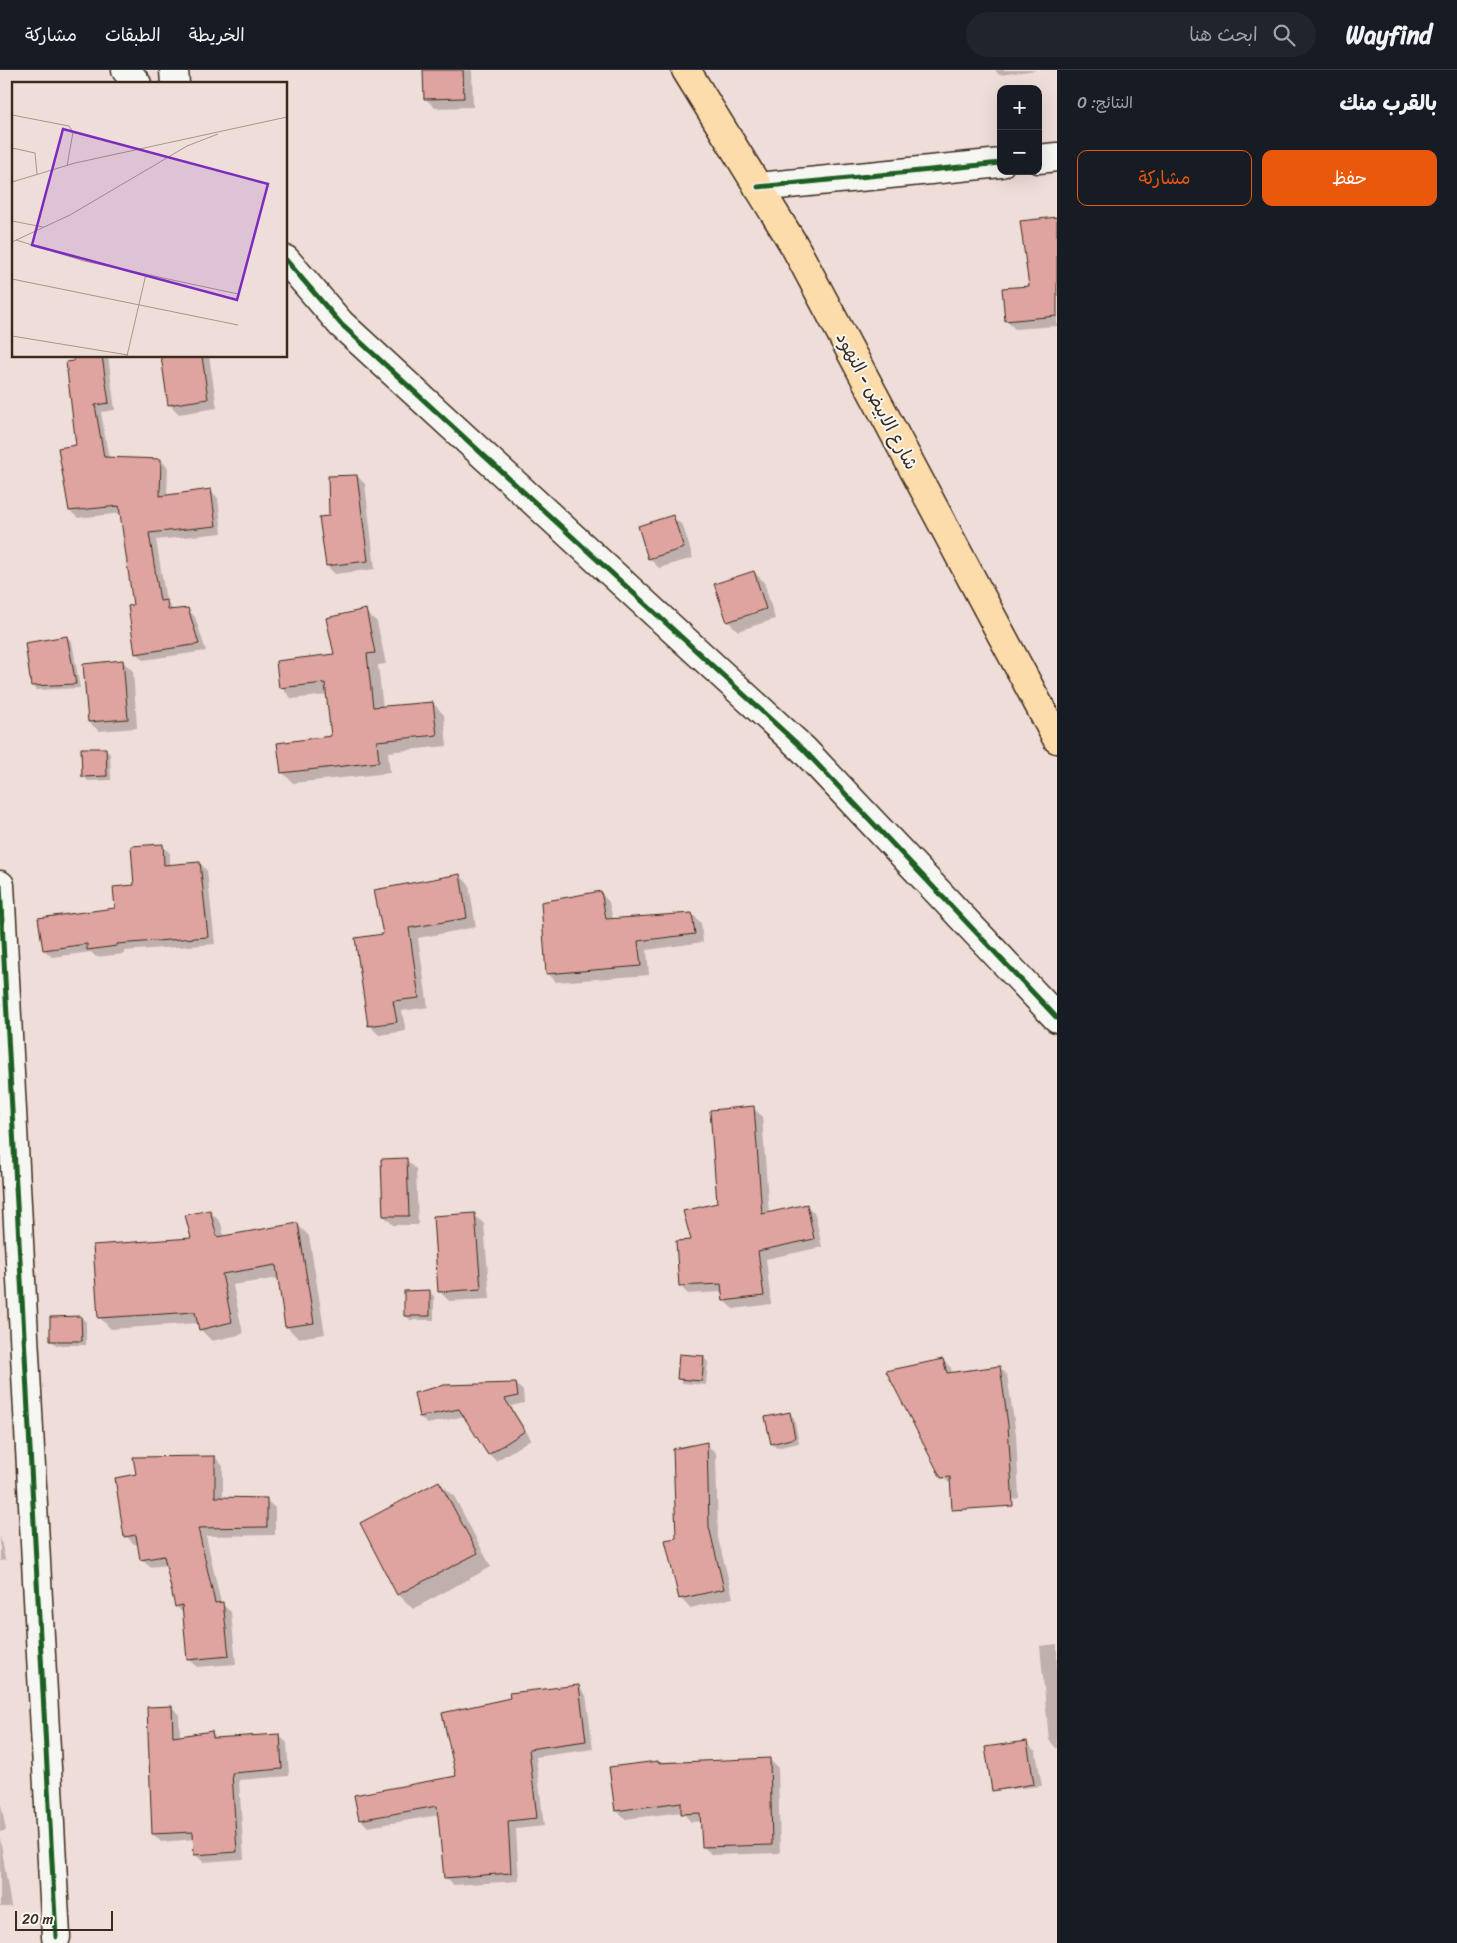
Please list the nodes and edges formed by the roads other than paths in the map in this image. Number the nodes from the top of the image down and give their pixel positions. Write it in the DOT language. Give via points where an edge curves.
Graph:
graph roads {
  1 [pos="126,70"];
  2 [pos="686,70"];
  3 [pos="136,82"];
  4 [pos="1057,157"];
  5 [pos="1042,159"];
  6 [pos="997,163"];
  7 [pos="758,187"];
  8 [pos="288,262"];
  9 [pos="1057,739"];
  10 [pos="0,885"];
  11 [pos="1057,1018"];
  12 [pos="6,1106"];
  13 [pos="56,1937"];
  1 -- 3 [label="street"];
  2 -- 7 [label="highway, شارع الابيض - النهود"];
  4 -- 5 [label="street"];
  6 -- 7 [label="street"];
  7 -- 9 [label="highway, شارع الابيض - النهود" via="794,245"];
  8 -- 11 [label="street" via="340,324 804,750"];
  10 -- 12 [label="street"];
  12 -- 13 [label="street"];
}
